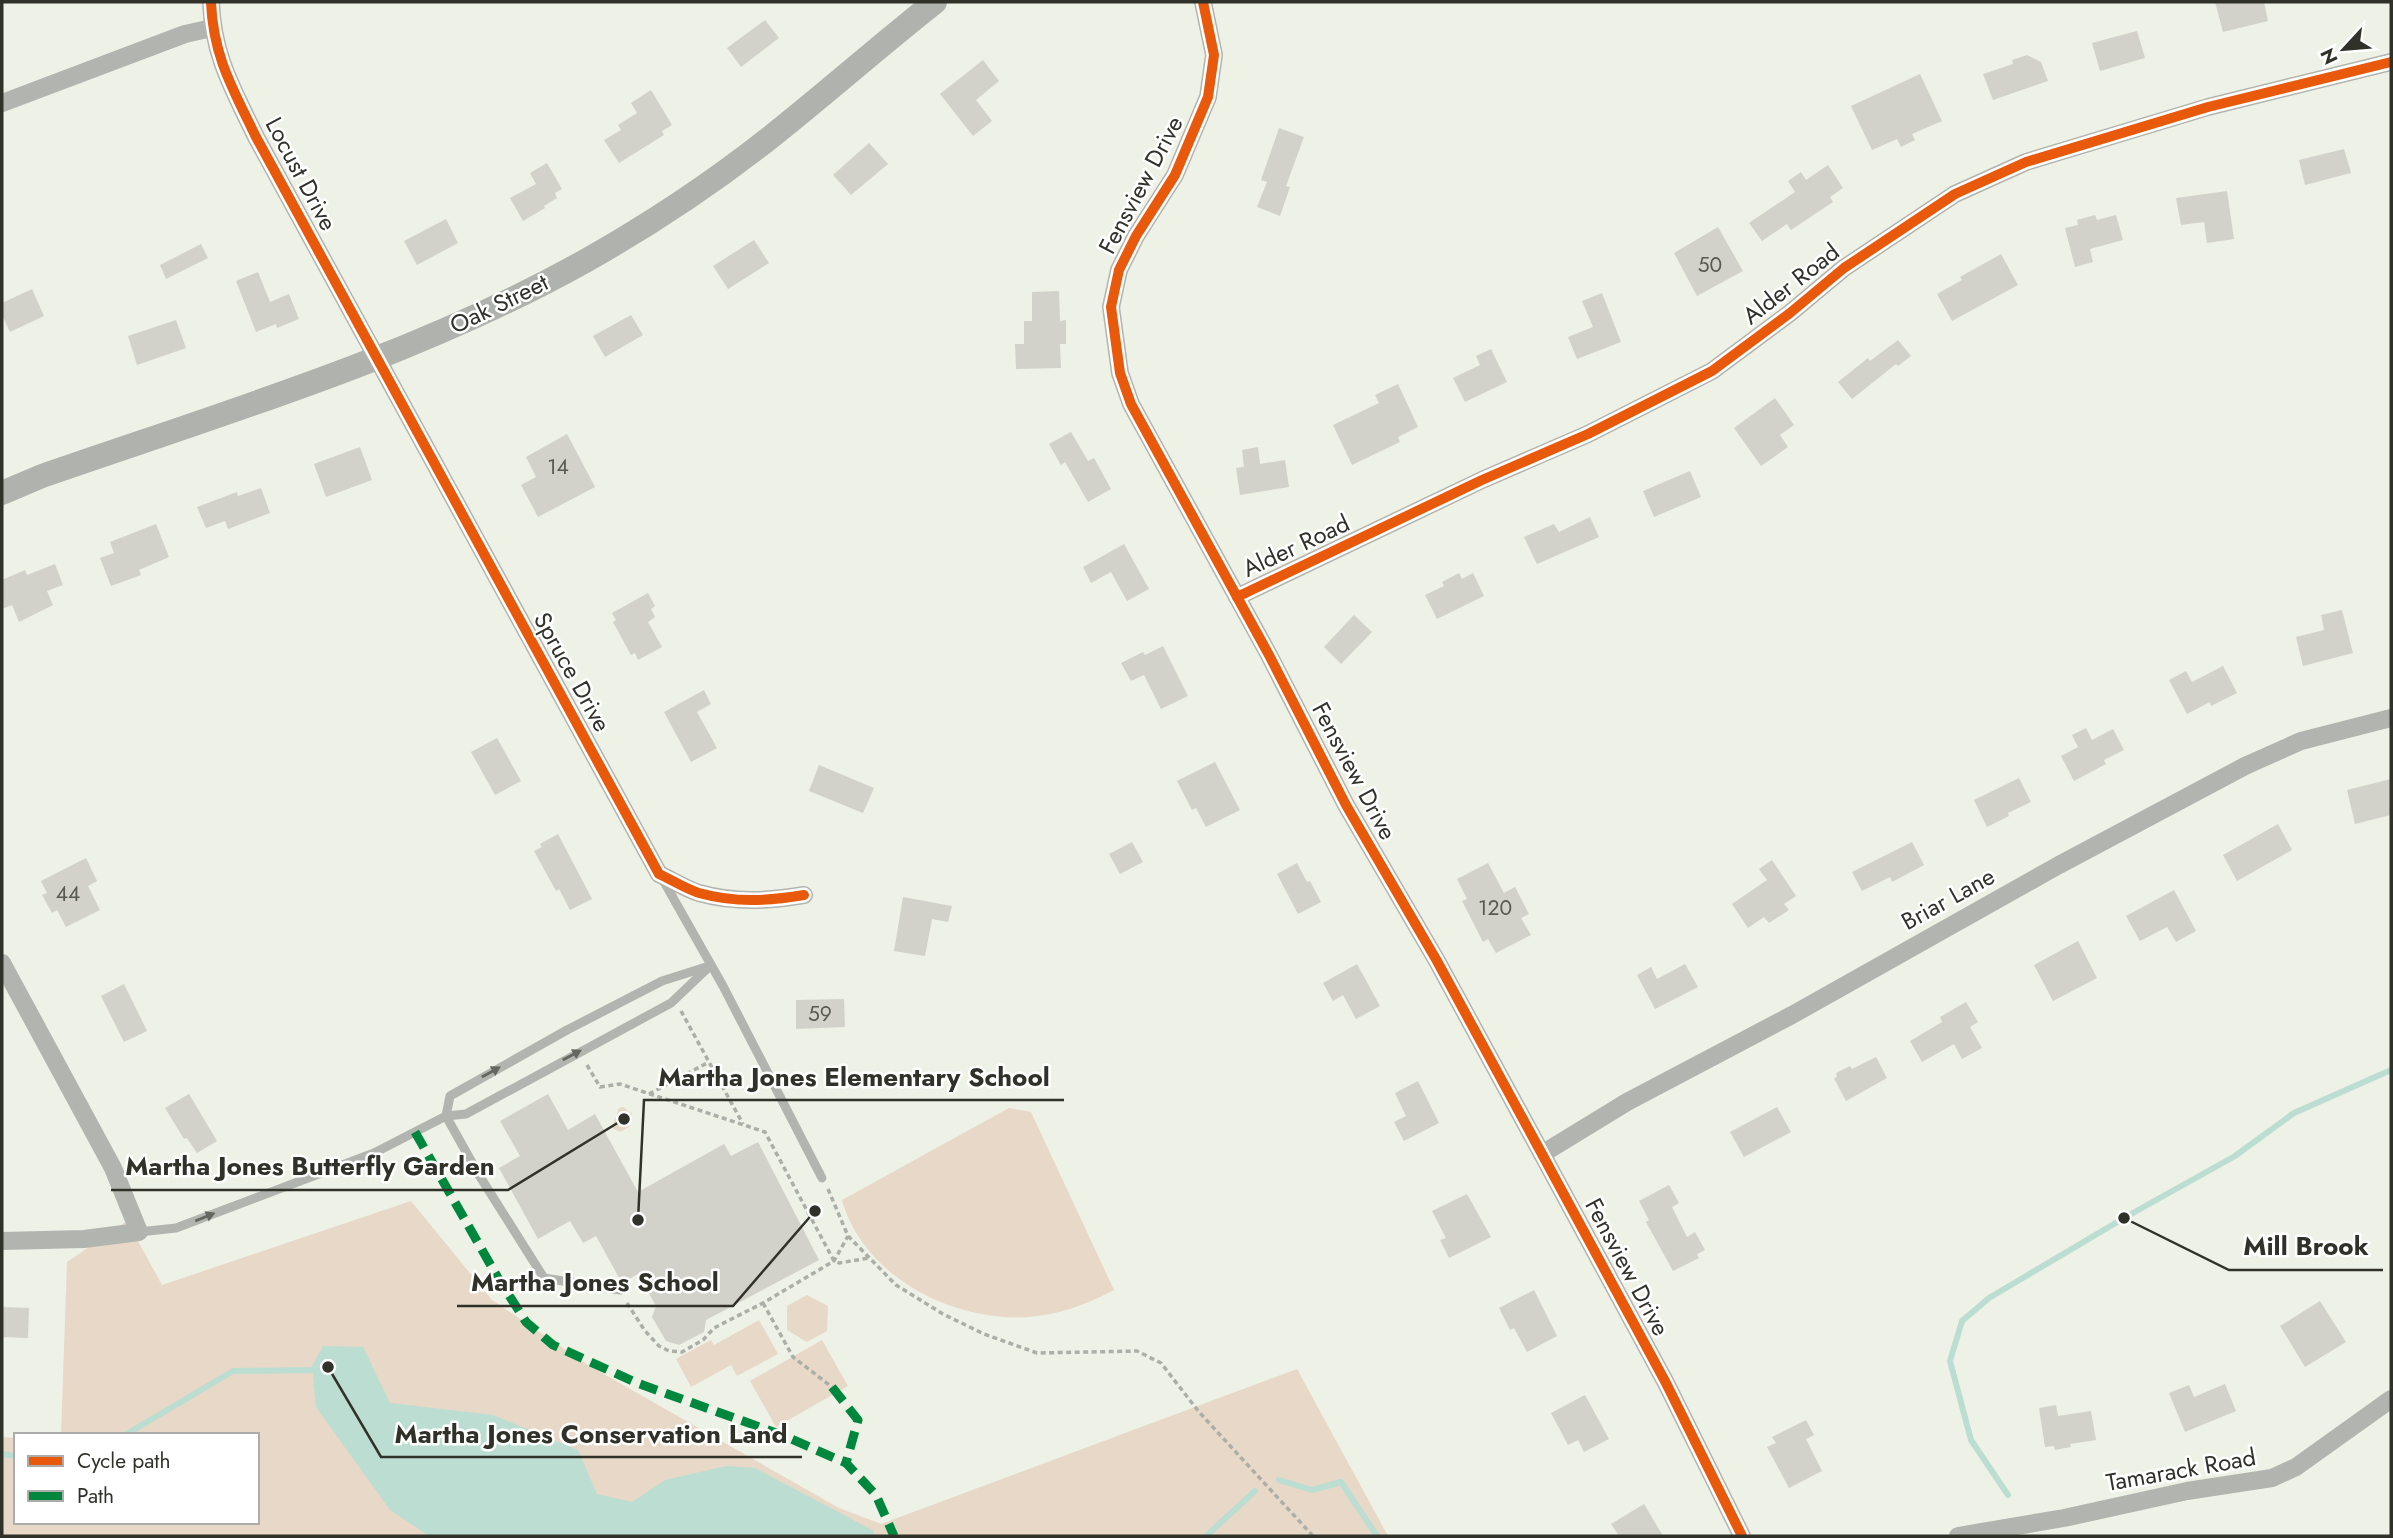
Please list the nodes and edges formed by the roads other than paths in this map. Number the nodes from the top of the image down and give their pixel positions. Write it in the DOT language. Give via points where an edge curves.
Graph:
graph roads {
  1 [pos="211,2"];
  2 [pos="935,2"];
  3 [pos="1203,2"];
  4 [pos="212,28"];
  5 [pos="2391,62"];
  6 [pos="2,103"];
  7 [pos="377,359"];
  8 [pos="2,493"];
  9 [pos="1237,597"];
  10 [pos="2391,718"];
  11 [pos="659,874"];
  12 [pos="804,895"];
  13 [pos="2,963"];
  14 [pos="711,965"];
  15 [pos="446,1116"];
  16 [pos="1542,1154"];
  17 [pos="822,1178"];
  18 [pos="139,1232"];
  19 [pos="2,1241"];
  20 [pos="620,1290"];
  21 [pos="2391,1399"];
  22 [pos="2064,1518"];
  23 [pos="1742,1536"];
  24 [pos="1958,1536"];
  25 [pos="2068,1536"];
  1 -- 4 [label="street, Locust Drive"];
  2 -- 7 [label="street, Oak Street" via="767,140 667,211 507,302"];
  3 -- 9 [label="street, Fensview Drive" via="1214,55 1208,97 1175,175 1119,270 1111,307 1120,373 1131,404"];
  4 -- 6 [label="street"];
  4 -- 7 [label="street, Locust Drive" via="223,69 256,137"];
  5 -- 9 [label="street, Alder Road" via="2208,107 2039,158 1955,194 1844,268 1713,371"];
  7 -- 8 [label="street, Oak Street"];
  7 -- 11 [label="street, Spruce Drive"];
  9 -- 16 [label="street, Fensview Drive" via="1346,806"];
  10 -- 16 [label="street, Briar Lane" via="2301,741 2245,766 1626,1102"];
  11 -- 12 [label="street" via="697,893 741,901"];
  11 -- 14 [label="lane"];
  13 -- 18 [label="street" via="113,1168"];
  15 -- 14 [label="lane, one-way" via="466,1114 671,1003"];
  15 -- 14 [label="lane, one-way" via="450,1096 461,1089 662,981"];
  14 -- 17 [label="lane"];
  18 -- 15 [label="lane, one-way" via="176,1228 374,1153"];
  15 -- 20 [label="lane" via="544,1279"];
  16 -- 23 [label="street, Fensview Drive" via="1666,1383"];
  18 -- 19 [label="street"];
  21 -- 22 [label="street, Tamarack Road" via="2272,1478"];
  22 -- 24 [label="street, Tamarack Road"];
  22 -- 25 [label="street"];
}
